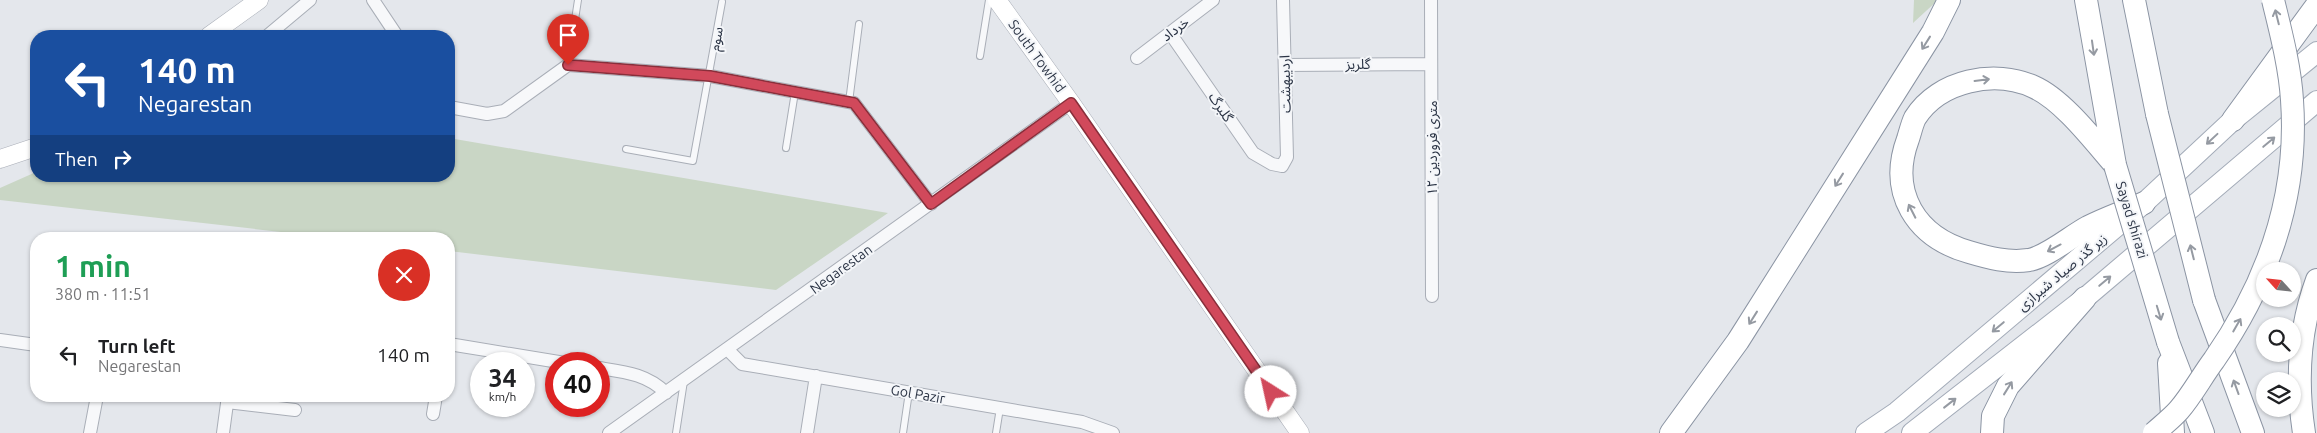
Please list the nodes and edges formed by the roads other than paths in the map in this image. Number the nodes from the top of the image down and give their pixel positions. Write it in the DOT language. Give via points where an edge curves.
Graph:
graph roads {
  1 [pos="259,0"];
  2 [pos="310,0"];
  3 [pos="373,0"];
  4 [pos="578,0"];
  5 [pos="989,0"];
  6 [pos="997,0"];
  7 [pos="1213,0"];
  8 [pos="1283,0"];
  9 [pos="1431,0"];
  10 [pos="1949,0"];
  11 [pos="2086,0"];
  12 [pos="2134,0"];
  13 [pos="2149,0"];
  14 [pos="2273,0"];
  15 [pos="722,2"];
  16 [pos="2317,5"];
  17 [pos="860,24"];
  18 [pos="217,30"];
  19 [pos="274,30"];
  20 [pos="393,30"];
  21 [pos="1170,33"];
  22 [pos="2143,47"];
  23 [pos="2317,52"];
  24 [pos="980,56"];
  25 [pos="1137,58"];
  26 [pos="1432,64"];
  27 [pos="568,65"];
  28 [pos="1285,65"];
  29 [pos="710,76"];
  30 [pos="796,92"];
  31 [pos="2317,101"];
  32 [pos="849,102"];
  33 [pos="1071,103"];
  34 [pos="455,108"];
  35 [pos="2233,120"];
  36 [pos="786,148"];
  37 [pos="30,149"];
  38 [pos="626,149"];
  39 [pos="0,160"];
  40 [pos="2115,165"];
  41 [pos="1282,166"];
  42 [pos="2144,203"];
  43 [pos="931,204"];
  44 [pos="2317,280"];
  45 [pos="1432,296"];
  46 [pos="2085,298"];
  47 [pos="0,340"];
  48 [pos="2168,342"];
  49 [pos="30,344"];
  50 [pos="455,345"];
  51 [pos="728,350"];
  52 [pos="545,360"];
  53 [pos="610,370"];
  54 [pos="816,376"];
  55 [pos="684,381"];
  56 [pos="909,392"];
  57 [pos="666,393"];
  58 [pos="96,402"];
  59 [pos="227,402"];
  60 [pos="246,402"];
  61 [pos="435,402"];
  62 [pos="1000,408"];
  63 [pos="295,410"];
  64 [pos="433,414"];
  65 [pos="90,433"];
  66 [pos="223,433"];
  67 [pos="609,433"];
  68 [pos="676,433"];
  69 [pos="807,433"];
  70 [pos="902,433"];
  71 [pos="996,433"];
  72 [pos="1113,433"];
  73 [pos="1300,433"];
  74 [pos="1670,433"];
  75 [pos="1866,433"];
  76 [pos="1912,433"];
  77 [pos="1992,433"];
  78 [pos="2154,433"];
  79 [pos="2173,433"];
  80 [pos="2203,433"];
  81 [pos="2253,433"];
  82 [pos="2304,433"];
  1 -- 18 [label="street"];
  2 -- 19 [label="street"];
  3 -- 20 [label="street"];
  4 -- 27 [label="lane"];
  5 -- 24 [label="lane"];
  6 -- 33 [label="street, South Towhid"];
  7 -- 21 [label="street, خرداد"];
  8 -- 28 [label="street, اردیبهشت"];
  9 -- 26 [label="street, ۱۲ متری فروردین"];
  10 -- 74 [label="highway, one-way" via="1933,32 1738,341"];
  11 -- 40 [label="highway, Sayad shirazi, one-way"];
  12 -- 22 [label="highway"];
  13 -- 22 [label="highway"];
  78 -- 14 [label="highway, one-way, bridge" via="2180,410 2234,331 2260,284 2275,243 2293,150 2292,100"];
  15 -- 29 [label="lane, سوم"];
  16 -- 35 [label="highway"];
  17 -- 32 [label="lane"];
  21 -- 25 [label="street, خرداد"];
  21 -- 41 [label="street, گلبرگ" via="1253,153"];
  81 -- 22 [label="highway, one-way, bridge" via="2204,300"];
  23 -- 35 [label="main road, زیر گذر صیاد شیرازی"];
  26 -- 28 [label="street, گلریز"];
  26 -- 45 [label="street, ۱۲ متری فروردین"];
  27 -- 29 [label="street"];
  27 -- 34 [label="street" via="504,111 487,114"];
  28 -- 41 [label="street, اردیبهشت" via="1287,157"];
  29 -- 30 [label="street"];
  29 -- 38 [label="lane, سوم" via="693,162"];
  30 -- 32 [label="street"];
  30 -- 36 [label="lane"];
  46 -- 31 [label="main road, one-way"];
  32 -- 43 [label="street" via="854,103"];
  33 -- 43 [label="street, Negarestan"];
  33 -- 73 [label="street, South Towhid"];
  35 -- 42 [label="main road, زیر گذر صیاد شیرازی, one-way"];
  37 -- 39 [label="street"];
  42 -- 40 [label="highway, one-way" via="2089,227 2030,260 2008,261 1948,247 1928,233 1911,212 1903,188 1902,155 1915,118 1936,95 1965,82 1988,79 2014,80 2035,87 2066,111"];
  40 -- 48 [label="highway, Sayad shirazi, one-way, bridge"];
  42 -- 75 [label="main road, زیر گذر صیاد شیرازی, one-way" via="1897,412"];
  43 -- 51 [label="street, Negarestan"];
  44 -- 82 [label="highway" via="2300,346 2300,408"];
  76 -- 46 [label="main road, one-way"];
  77 -- 46 [label="highway, one-way" via="1994,416 2008,386"];
  47 -- 49 [label="street"];
  48 -- 79 [label="highway"];
  48 -- 80 [label="highway, Sayad shirazi"];
  50 -- 52 [label="street"];
  51 -- 54 [label="street, Gol Pazir" via="742,364"];
  51 -- 55 [label="street, Negarestan"];
  53 -- 57 [label="street" via="638,374 655,382"];
  54 -- 56 [label="street, Gol Pazir"];
  54 -- 69 [label="street"];
  55 -- 57 [label="street, Negarestan"];
  55 -- 68 [label="lane"];
  56 -- 62 [label="street, Gol Pazir"];
  56 -- 70 [label="lane"];
  57 -- 67 [label="street, Negarestan"];
  58 -- 65 [label="street"];
  59 -- 66 [label="street"];
  60 -- 63 [label="street"];
  61 -- 64 [label="street"];
  62 -- 71 [label="lane"];
  62 -- 72 [label="street, Gol Pazir" via="1082,422"];
}
